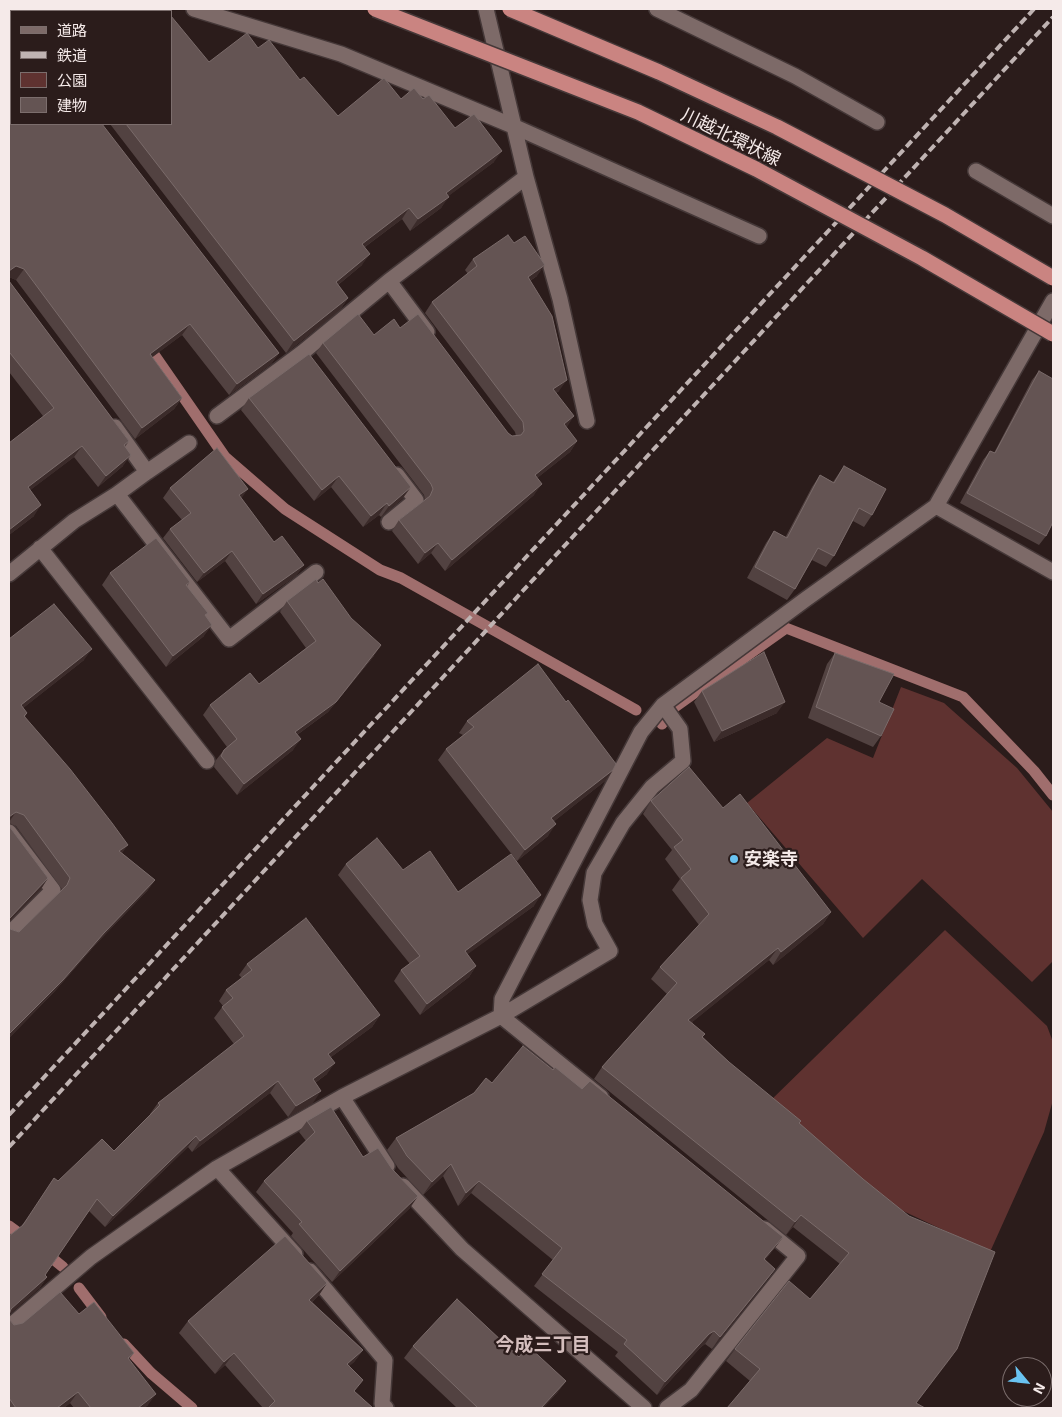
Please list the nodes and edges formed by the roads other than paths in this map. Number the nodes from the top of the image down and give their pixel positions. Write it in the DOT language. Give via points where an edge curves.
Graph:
graph roads {
  1 [pos="194,9"];
  2 [pos="375,9"];
  3 [pos="486,9"];
  4 [pos="510,9"];
  5 [pos="657,9"];
  6 [pos="877,122"];
  7 [pos="513,126"];
  8 [pos="976,171"];
  9 [pos="526,178"];
  10 [pos="1053,216"];
  11 [pos="760,236"];
  12 [pos="1053,278"];
  13 [pos="389,281"];
  14 [pos="1053,301"];
  15 [pos="1053,334"];
  16 [pos="436,344"];
  17 [pos="273,350"];
  18 [pos="303,352"];
  19 [pos="285,366"];
  20 [pos="315,368"];
  21 [pos="217,416"];
  22 [pos="108,418"];
  23 [pos="587,422"];
  24 [pos="189,443"];
  25 [pos="386,461"];
  26 [pos="147,472"];
  27 [pos="118,494"];
  28 [pos="936,506"];
  29 [pos="389,522"];
  30 [pos="40,548"];
  31 [pos="316,572"];
  32 [pos="1053,572"];
  33 [pos="9,574"];
  34 [pos="663,706"];
  35 [pos="207,761"];
  36 [pos="9,832"];
  37 [pos="9,934"];
  38 [pos="501,1016"];
  39 [pos="342,1097"];
  40 [pos="615,1109"];
  41 [pos="217,1168"];
  42 [pos="752,1219"];
  43 [pos="9,1327"];
  44 [pos="386,1408"];
  45 [pos="644,1408"];
  46 [pos="667,1408"];
  1 -- 7 [label="street" via="341,54"];
  2 -- 15 [label="main road, 川越北環状線, bridge" via="638,112 756,168"];
  3 -- 7 [label="street"];
  4 -- 12 [label="main road, 川越北環状線, bridge" via="659,72 777,127 945,215"];
  5 -- 6 [label="street" via="795,76"];
  7 -- 9 [label="street"];
  7 -- 11 [label="street"];
  8 -- 10 [label="street"];
  9 -- 13 [label="street"];
  9 -- 23 [label="street" via="560,299"];
  13 -- 16 [label="street"];
  13 -- 18 [label="street"];
  14 -- 28 [label="street"];
  17 -- 19 [label="street"];
  18 -- 19 [label="street"];
  18 -- 20 [label="street"];
  19 -- 21 [label="street"];
  22 -- 26 [label="street"];
  24 -- 26 [label="street"];
  25 -- 29 [label="street" via="416,500"];
  26 -- 27 [label="street"];
  27 -- 30 [label="street" via="74,521"];
  27 -- 31 [label="street" via="230,639"];
  28 -- 32 [label="street"];
  28 -- 34 [label="street"];
  30 -- 33 [label="street"];
  30 -- 35 [label="street"];
  34 -- 38 [label="street" via="641,732 502,999"];
  34 -- 38 [label="street" via="680,729 683,760 652,787 623,823 594,873 590,900 595,924 610,952"];
  36 -- 37 [label="street" via="53,890"];
  38 -- 39 [label="street"];
  38 -- 40 [label="street"];
  39 -- 41 [label="street"];
  39 -- 45 [label="street" via="391,1174 462,1249"];
  41 -- 43 [label="street" via="91,1257"];
  41 -- 44 [label="street" via="385,1360 382,1404"];
  42 -- 46 [label="street" via="798,1256 691,1390"];
}
